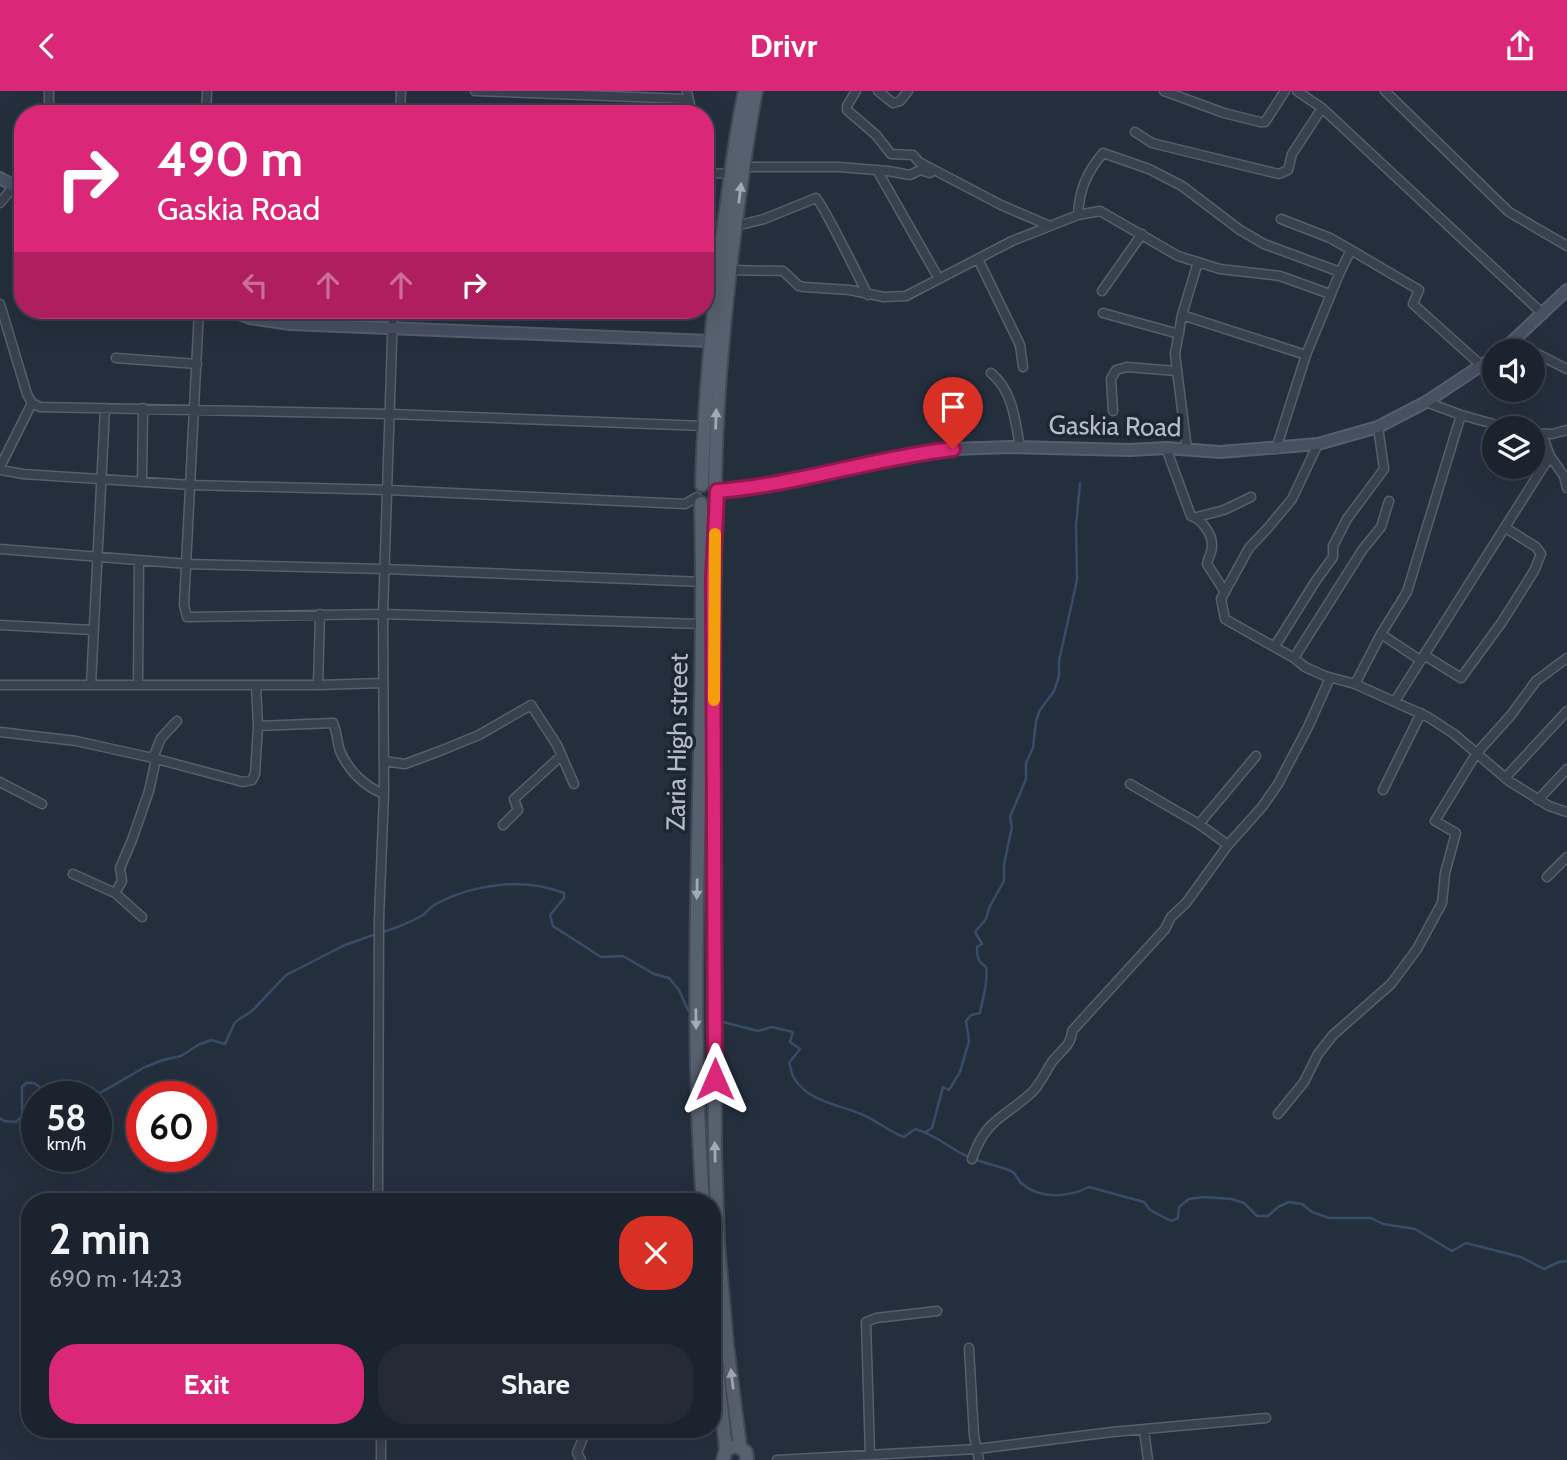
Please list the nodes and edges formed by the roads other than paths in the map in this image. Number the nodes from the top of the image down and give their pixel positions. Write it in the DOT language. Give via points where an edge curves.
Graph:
graph roads {
  1 [pos="475,91"];
  2 [pos="746,91"];
  3 [pos="757,91"];
  4 [pos="856,91"];
  5 [pos="878,91"];
  6 [pos="908,91"];
  7 [pos="1164,91"];
  8 [pos="1285,91"];
  9 [pos="1297,91"];
  10 [pos="1385,91"];
  11 [pos="687,95"];
  12 [pos="1322,109"];
  13 [pos="1135,132"];
  14 [pos="744,167"];
  15 [pos="877,170"];
  16 [pos="714,173"];
  17 [pos="731,174"];
  18 [pos="950,180"];
  19 [pos="14,191"];
  20 [pos="0,203"];
  21 [pos="1078,215"];
  22 [pos="1281,219"];
  23 [pos="736,226"];
  24 [pos="1050,226"];
  25 [pos="1142,234"];
  26 [pos="1567,246"];
  27 [pos="1351,250"];
  28 [pos="978,259"];
  29 [pos="714,260"];
  30 [pos="720,260"];
  31 [pos="1198,262"];
  32 [pos="730,270"];
  33 [pos="1340,272"];
  34 [pos="939,279"];
  35 [pos="1567,290"];
  36 [pos="1102,291"];
  37 [pos="1330,294"];
  38 [pos="868,295"];
  39 [pos="0,304"];
  40 [pos="714,309"];
  41 [pos="1103,313"];
  42 [pos="1543,314"];
  43 [pos="1182,315"];
  44 [pos="199,319"];
  45 [pos="257,319"];
  46 [pos="393,319"];
  47 [pos="713,319"];
  48 [pos="393,328"];
  49 [pos="4,333"];
  50 [pos="1179,334"];
  51 [pos="1517,339"];
  52 [pos="710,341"];
  53 [pos="1306,355"];
  54 [pos="116,358"];
  55 [pos="1545,358"];
  56 [pos="197,364"];
  57 [pos="1482,366"];
  58 [pos="1023,367"];
  59 [pos="1567,369"];
  60 [pos="1176,371"];
  61 [pos="991,373"];
  62 [pos="1426,402"];
  63 [pos="32,403"];
  64 [pos="104,408"];
  65 [pos="143,408"];
  66 [pos="195,408"];
  67 [pos="1113,411"];
  68 [pos="390,414"];
  69 [pos="1461,415"];
  70 [pos="1482,421"];
  71 [pos="704,426"];
  72 [pos="1378,427"];
  73 [pos="1567,430"];
  74 [pos="1545,433"];
  75 [pos="1318,444"];
  76 [pos="1020,447"];
  77 [pos="1166,448"];
  78 [pos="1545,448"];
  79 [pos="1187,449"];
  80 [pos="1276,449"];
  81 [pos="1550,456"];
  82 [pos="0,468"];
  83 [pos="100,479"];
  84 [pos="142,482"];
  85 [pos="191,485"];
  86 [pos="1567,488"];
  87 [pos="388,490"];
  88 [pos="708,494"];
  89 [pos="1251,497"];
  90 [pos="1389,501"];
  91 [pos="1197,517"];
  92 [pos="1506,529"];
  93 [pos="0,549"];
  94 [pos="96,558"];
  95 [pos="139,561"];
  96 [pos="188,564"];
  97 [pos="385,569"];
  98 [pos="703,582"];
  99 [pos="1225,592"];
  100 [pos="320,614"];
  101 [pos="383,614"];
  102 [pos="702,624"];
  103 [pos="0,625"];
  104 [pos="93,630"];
  105 [pos="1381,634"];
  106 [pos="1275,646"];
  107 [pos="1422,657"];
  108 [pos="1294,658"];
  109 [pos="1567,658"];
  110 [pos="1330,678"];
  111 [pos="383,683"];
  112 [pos="1355,684"];
  113 [pos="0,685"];
  114 [pos="91,685"];
  115 [pos="138,685"];
  116 [pos="256,685"];
  117 [pos="318,685"];
  118 [pos="1395,701"];
  119 [pos="1567,711"];
  120 [pos="1421,713"];
  121 [pos="177,721"];
  122 [pos="258,726"];
  123 [pos="0,732"];
  124 [pos="1476,754"];
  125 [pos="561,755"];
  126 [pos="1256,756"];
  127 [pos="154,759"];
  128 [pos="384,761"];
  129 [pos="1567,769"];
  130 [pos="1505,778"];
  131 [pos="0,782"];
  132 [pos="573,784"];
  133 [pos="1130,784"];
  134 [pos="1383,790"];
  135 [pos="384,794"];
  136 [pos="1538,800"];
  137 [pos="42,804"];
  138 [pos="1567,812"];
  139 [pos="1199,824"];
  140 [pos="503,825"];
  141 [pos="1228,845"];
  142 [pos="1567,857"];
  143 [pos="73,874"];
  144 [pos="1546,877"];
  145 [pos="114,893"];
  146 [pos="142,916"];
  147 [pos="1278,1114"];
  148 [pos="972,1159"];
  149 [pos="378,1193"];
  150 [pos="703,1193"];
  151 [pos="717,1193"];
  152 [pos="721,1277"];
  153 [pos="937,1311"];
  154 [pos="969,1348"];
  155 [pos="1266,1418"];
  156 [pos="721,1422"];
  157 [pos="1144,1430"];
  158 [pos="381,1438"];
  159 [pos="583,1438"];
  160 [pos="740,1447"];
  161 [pos="977,1449"];
  162 [pos="870,1455"];
  163 [pos="724,1456"];
  164 [pos="381,1460"];
  165 [pos="580,1460"];
  166 [pos="711,1460"];
  167 [pos="747,1460"];
  168 [pos="752,1460"];
  169 [pos="777,1460"];
  170 [pos="979,1460"];
  171 [pos="1148,1460"];
  1 -- 11 [label="street"];
  2 -- 17 [label="main road, Zaria High street"];
  3 -- 14 [label="main road, Zaria High street"];
  4 -- 18 [label="street" via="847,110 891,154 914,155"];
  5 -- 6 [label="street" via="893,103"];
  7 -- 8 [label="street" via="1253,122 1265,122"];
  9 -- 12 [label="street"];
  10 -- 26 [label="street" via="1509,212"];
  12 -- 13 [label="street" via="1292,154 1288,170 1279,174 1152,143"];
  12 -- 42 [label="street"];
  14 -- 15 [label="street"];
  23 -- 14 [label="main road, Zaria High street, one-way"];
  15 -- 18 [label="street" via="910,175 920,170"];
  15 -- 34 [label="street"];
  16 -- 17 [label="street"];
  17 -- 30 [label="main road, Zaria High street"];
  18 -- 24 [label="street"];
  19 -- 20 [label="street"];
  21 -- 24 [label="street"];
  21 -- 25 [label="street" via="1100,211"];
  21 -- 33 [label="street" via="1084,180 1103,153 1182,186 1264,244"];
  22 -- 27 [label="street"];
  23 -- 32 [label="main road, Zaria High street"];
  23 -- 38 [label="street" via="816,198"];
  24 -- 28 [label="street"];
  25 -- 31 [label="street" via="1178,256"];
  25 -- 36 [label="street"];
  27 -- 33 [label="street"];
  27 -- 57 [label="street" via="1419,290 1413,304"];
  28 -- 34 [label="street"];
  28 -- 58 [label="street" via="1020,345"];
  29 -- 30 [label="street"];
  30 -- 40 [label="main road, Zaria High street"];
  31 -- 37 [label="street" via="1280,277"];
  31 -- 43 [label="street"];
  32 -- 38 [label="street" via="783,271 799,286"];
  88 -- 32 [label="main road, Zaria High street, one-way"];
  33 -- 37 [label="street"];
  34 -- 38 [label="street" via="906,296"];
  35 -- 42 [label="main road"];
  37 -- 53 [label="street"];
  39 -- 49 [label="street"];
  41 -- 50 [label="street"];
  42 -- 51 [label="main road"];
  43 -- 50 [label="street"];
  43 -- 53 [label="street"];
  44 -- 56 [label="street"];
  45 -- 48 [label="main road"];
  46 -- 48 [label="street"];
  47 -- 52 [label="main road, Zaria High street"];
  48 -- 52 [label="main road"];
  48 -- 68 [label="street"];
  49 -- 63 [label="street"];
  50 -- 60 [label="street"];
  52 -- 71 [label="main road, Zaria High street"];
  53 -- 80 [label="street"];
  54 -- 56 [label="street"];
  55 -- 59 [label="street"];
  56 -- 66 [label="street"];
  57 -- 62 [label="main road, Gaskia Road"];
  60 -- 67 [label="street" via="1116,370 1111,379"];
  60 -- 79 [label="street"];
  61 -- 76 [label="street" via="1012,405"];
  62 -- 69 [label="street"];
  62 -- 72 [label="main road, Gaskia Road"];
  63 -- 64 [label="street"];
  63 -- 82 [label="street"];
  64 -- 65 [label="street"];
  64 -- 83 [label="street"];
  65 -- 66 [label="street"];
  65 -- 84 [label="street"];
  66 -- 68 [label="street"];
  66 -- 85 [label="street"];
  68 -- 71 [label="street"];
  68 -- 87 [label="street"];
  69 -- 70 [label="street"];
  69 -- 105 [label="street" via="1407,591"];
  71 -- 88 [label="main road, Zaria High street"];
  72 -- 75 [label="main road, Gaskia Road"];
  72 -- 106 [label="street" via="1384,469 1348,519 1333,557"];
  73 -- 74 [label="street"];
  75 -- 80 [label="main road, Gaskia Road"];
  75 -- 99 [label="street" via="1292,499 1248,548"];
  76 -- 77 [label="main road, Gaskia Road"];
  76 -- 88 [label="main road, Gaskia Road" via="921,453"];
  77 -- 79 [label="main road, Gaskia Road"];
  77 -- 91 [label="street" via="1190,514"];
  78 -- 81 [label="street"];
  79 -- 80 [label="main road, Gaskia Road"];
  81 -- 86 [label="street"];
  81 -- 92 [label="street"];
  82 -- 83 [label="street"];
  83 -- 84 [label="street"];
  83 -- 94 [label="street"];
  84 -- 85 [label="street"];
  85 -- 87 [label="street"];
  85 -- 96 [label="street"];
  87 -- 88 [label="street" via="685,504"];
  87 -- 97 [label="street"];
  88 -- 98 [label="main road, Zaria High street"];
  151 -- 88 [label="main road, Zaria High street, one-way"];
  89 -- 91 [label="street"];
  90 -- 108 [label="street" via="1381,527"];
  91 -- 99 [label="street" via="1211,540 1207,564"];
  92 -- 107 [label="street"];
  92 -- 107 [label="street" via="1541,554 1502,622 1461,678"];
  93 -- 94 [label="street"];
  94 -- 95 [label="street"];
  94 -- 104 [label="street"];
  95 -- 96 [label="street"];
  95 -- 115 [label="street"];
  96 -- 97 [label="street"];
  96 -- 100 [label="street" via="187,617"];
  97 -- 98 [label="street"];
  97 -- 101 [label="street"];
  98 -- 102 [label="main road, Zaria High street"];
  99 -- 106 [label="street" via="1225,618"];
  100 -- 101 [label="street"];
  100 -- 117 [label="street"];
  101 -- 102 [label="street"];
  101 -- 111 [label="street"];
  102 -- 150 [label="main road, Zaria High street, one-way" via="696,983"];
  103 -- 104 [label="street"];
  104 -- 114 [label="street"];
  105 -- 107 [label="street"];
  105 -- 112 [label="street"];
  106 -- 108 [label="street"];
  107 -- 118 [label="street"];
  108 -- 110 [label="street"];
  109 -- 124 [label="street" via="1536,681"];
  110 -- 112 [label="street"];
  110 -- 141 [label="street" via="1278,784"];
  111 -- 117 [label="street"];
  111 -- 128 [label="street"];
  112 -- 118 [label="street"];
  113 -- 114 [label="street"];
  114 -- 115 [label="street"];
  115 -- 116 [label="street"];
  116 -- 117 [label="street"];
  116 -- 122 [label="street"];
  118 -- 120 [label="street"];
  119 -- 130 [label="street"];
  120 -- 124 [label="street"];
  120 -- 134 [label="street"];
  121 -- 127 [label="street" via="161,738"];
  122 -- 127 [label="street" via="250,781"];
  122 -- 135 [label="street" via="333,723 348,764 368,787"];
  123 -- 127 [label="street" via="76,741"];
  124 -- 130 [label="street"];
  124 -- 147 [label="street" via="1435,821 1456,833 1437,916 1402,971 1333,1035"];
  125 -- 128 [label="street" via="531,705 440,751 405,764"];
  125 -- 132 [label="street"];
  125 -- 140 [label="street" via="514,799 518,810"];
  126 -- 139 [label="street"];
  127 -- 145 [label="street" via="149,791 120,868 122,881"];
  128 -- 135 [label="street"];
  129 -- 136 [label="street"];
  130 -- 136 [label="street"];
  131 -- 137 [label="street"];
  133 -- 139 [label="street"];
  135 -- 149 [label="street"];
  136 -- 138 [label="street"];
  139 -- 141 [label="street"];
  141 -- 148 [label="street" via="1165,929 1072,1031 1072,1040 1031,1094 994,1121"];
  142 -- 144 [label="street"];
  143 -- 145 [label="street"];
  145 -- 146 [label="street"];
  160 -- 152 [label="main road, Zaria High street, one-way"];
  153 -- 162 [label="street" via="866,1322"];
  154 -- 161 [label="street"];
  155 -- 157 [label="street"];
  156 -- 163 [label="main road"];
  157 -- 161 [label="street"];
  157 -- 171 [label="street"];
  158 -- 164 [label="street"];
  159 -- 165 [label="street" via="577,1454"];
  160 -- 163 [label="main road" via="733,1446"];
  160 -- 167 [label="main road"];
  161 -- 162 [label="street"];
  161 -- 170 [label="street"];
  162 -- 169 [label="street"];
  163 -- 166 [label="street"];
  167 -- 168 [label="street"];
}
